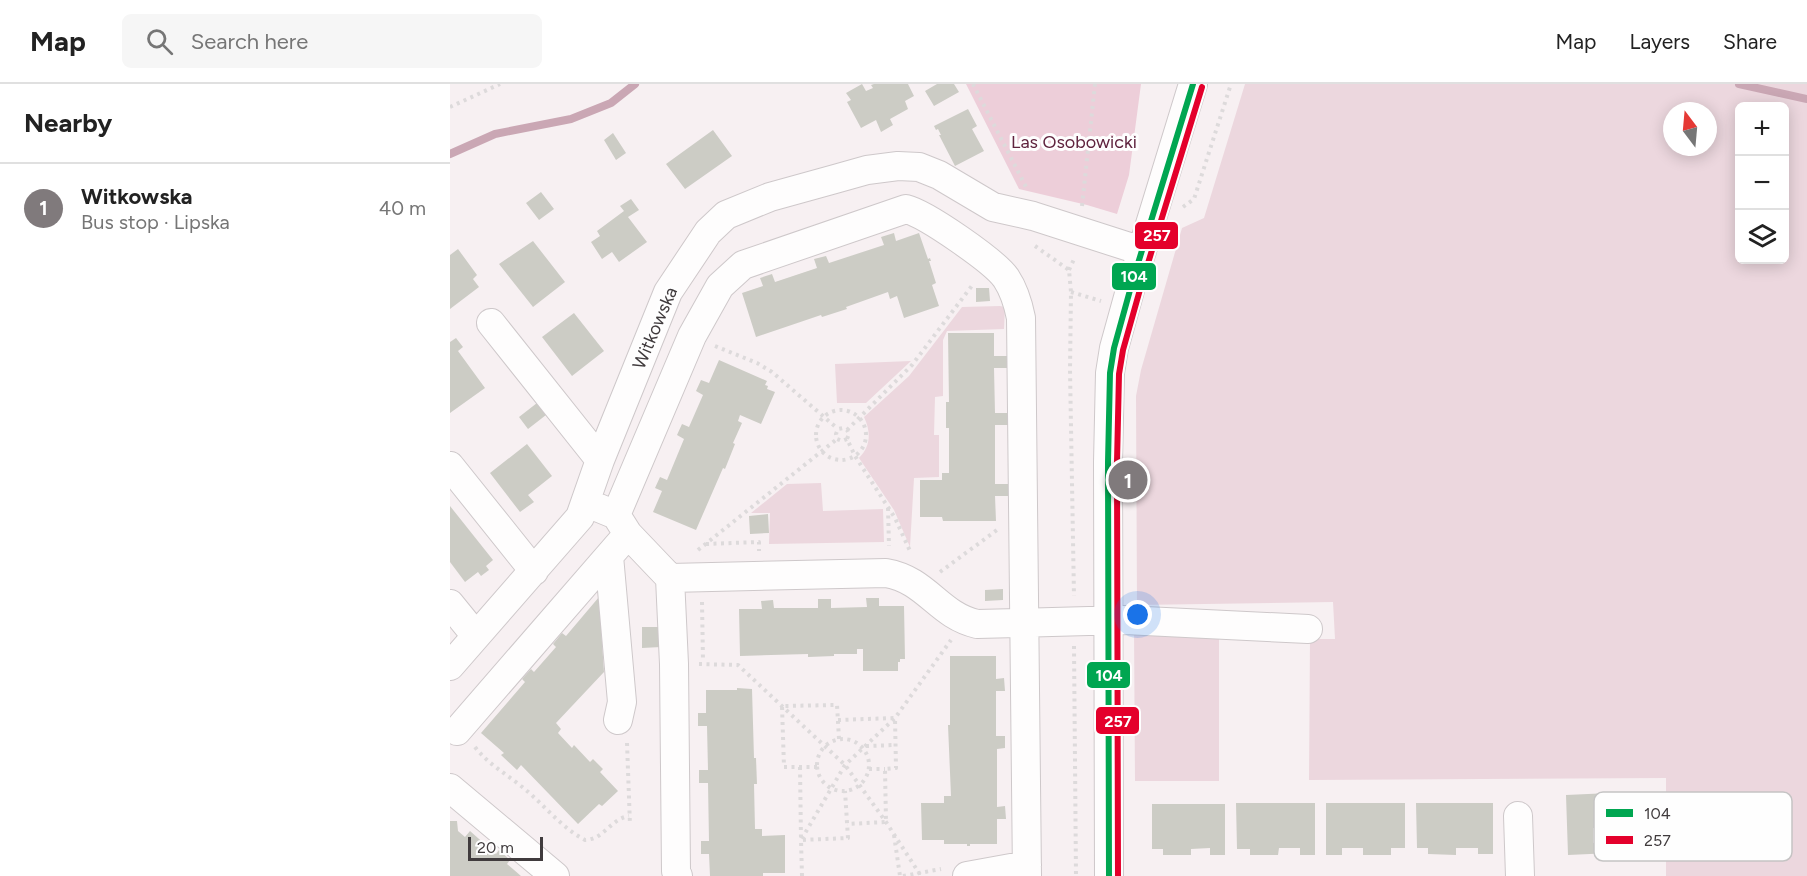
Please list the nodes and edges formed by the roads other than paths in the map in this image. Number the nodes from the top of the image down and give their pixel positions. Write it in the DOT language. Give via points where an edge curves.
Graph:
graph roads {
  1 [pos="1193,84"];
  2 [pos="1142,251"];
  3 [pos="491,322"];
  4 [pos="600,460"];
  5 [pos="450,466"];
  6 [pos="586,503"];
  7 [pos="622,525"];
  8 [pos="609,556"];
  9 [pos="534,572"];
  10 [pos="670,578"];
  11 [pos="450,604"];
  12 [pos="1109,622"];
  13 [pos="1025,623"];
  14 [pos="1308,629"];
  15 [pos="476,636"];
  16 [pos="450,666"];
  17 [pos="618,720"];
  18 [pos="457,731"];
  19 [pos="450,788"];
  20 [pos="1518,816"];
  21 [pos="1027,871"];
  22 [pos="959,872"];
  23 [pos="555,876"];
  24 [pos="678,876"];
  25 [pos="1109,876"];
  26 [pos="1520,876"];
  1 -- 2 [label="street"];
  2 -- 4 [label="street, Witkowska" via="993,207 919,167 867,170 770,197 726,215 708,232 668,292"];
  2 -- 12 [label="street" via="1110,373"];
  3 -- 4 [label="street"];
  4 -- 6 [label="street, Witkowska"];
  5 -- 9 [label="street"];
  6 -- 7 [label="street"];
  6 -- 9 [label="street, Witkowska" via="580,517"];
  7 -- 8 [label="street"];
  7 -- 10 [label="street"];
  7 -- 13 [label="street" via="692,336 720,286 743,266 906,209 926,217 1005,276 1018,303"];
  8 -- 17 [label="street" via="622,702"];
  8 -- 18 [label="street"];
  9 -- 15 [label="street, Witkowska"];
  10 -- 13 [label="street" via="886,573 916,584 964,621"];
  10 -- 24 [label="street"];
  11 -- 15 [label="street"];
  12 -- 13 [label="street"];
  12 -- 14 [label="street"];
  12 -- 25 [label="street"];
  13 -- 21 [label="street"];
  15 -- 16 [label="street, Witkowska"];
  19 -- 23 [label="street"];
  20 -- 26 [label="street"];
  21 -- 22 [label="street"];
}
